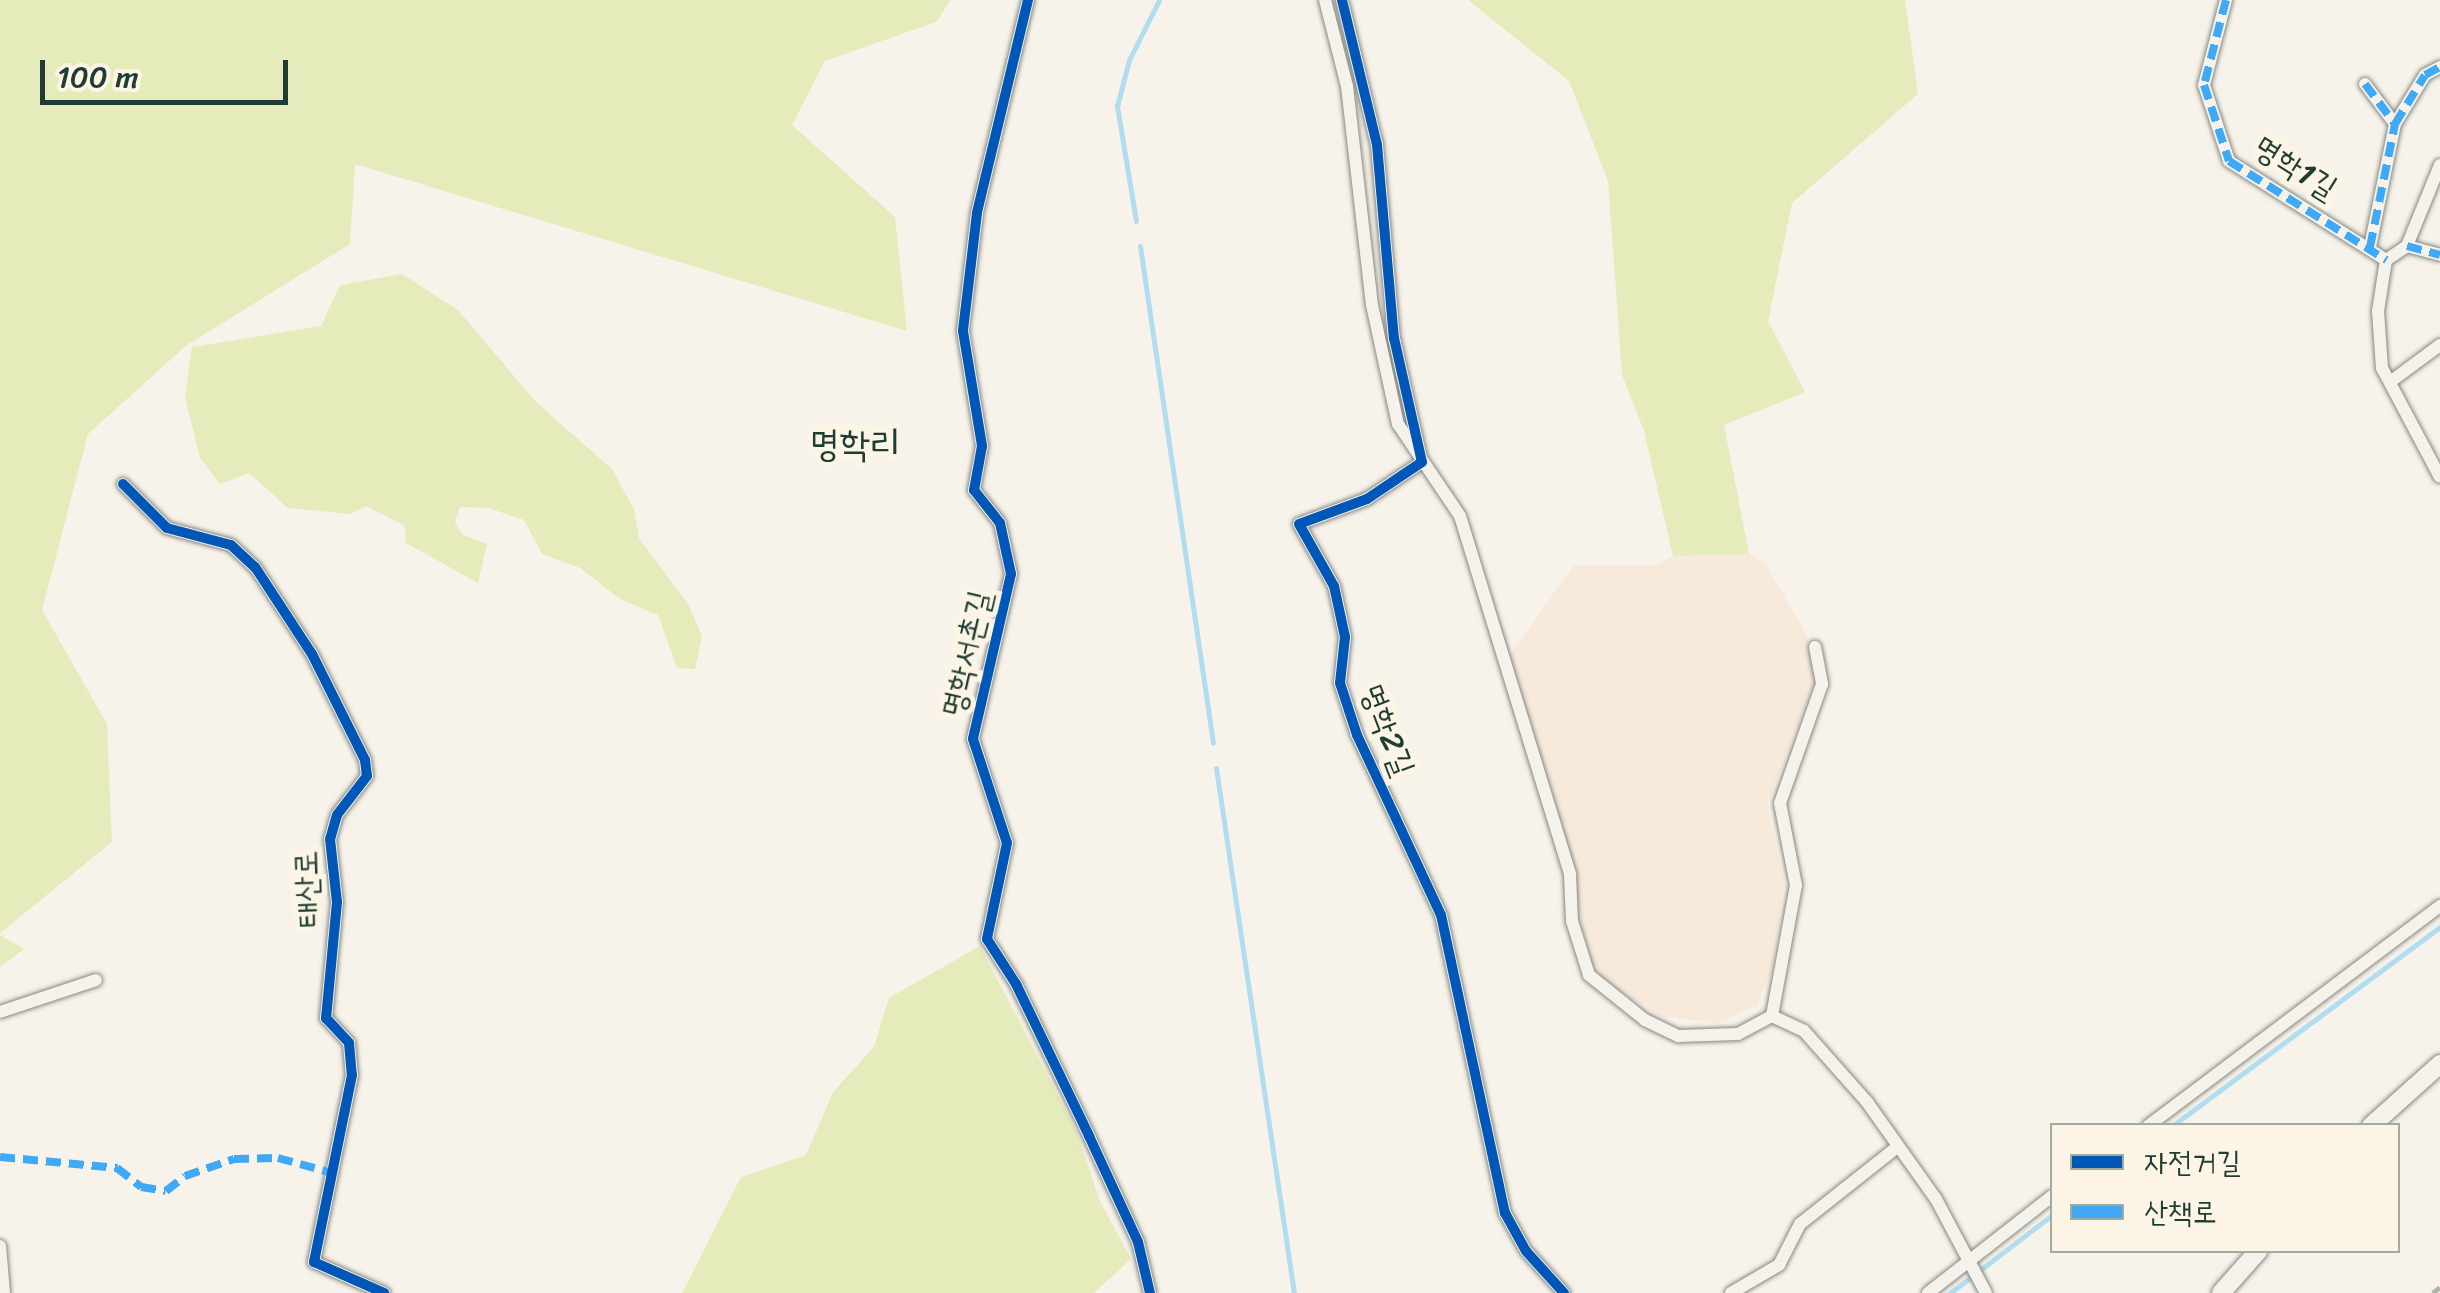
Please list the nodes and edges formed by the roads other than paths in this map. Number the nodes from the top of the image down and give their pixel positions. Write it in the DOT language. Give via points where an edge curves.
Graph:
graph roads {
  1 [pos="1028,0"];
  2 [pos="1325,0"];
  3 [pos="1342,0"];
  4 [pos="2226,0"];
  5 [pos="2440,66"];
  6 [pos="2365,84"];
  7 [pos="2395,124"];
  8 [pos="2440,165"];
  9 [pos="2407,246"];
  10 [pos="2370,247"];
  11 [pos="2440,255"];
  12 [pos="2386,260"];
  13 [pos="2440,344"];
  14 [pos="2390,382"];
  15 [pos="1422,462"];
  16 [pos="2440,477"];
  17 [pos="123,484"];
  18 [pos="1815,646"];
  19 [pos="2440,906"];
  20 [pos="96,980"];
  21 [pos="0,1012"];
  22 [pos="1772,1016"];
  23 [pos="2440,1064"];
  24 [pos="2152,1123"];
  25 [pos="2374,1123"];
  26 [pos="1897,1147"];
  27 [pos="2050,1198"];
  28 [pos="0,1246"];
  29 [pos="2255,1253"];
  30 [pos="1971,1263"];
  31 [pos="1986,1292"];
  32 [pos="4,1293"];
  33 [pos="384,1293"];
  34 [pos="1150,1293"];
  35 [pos="1564,1293"];
  36 [pos="1731,1293"];
  37 [pos="1928,1293"];
  38 [pos="2221,1293"];
  1 -- 34 [label="street, 명학서촌길" via="977,213 963,331 982,446 974,490 1000,523 1011,574 972,740 1007,843 987,939 1090,1136 1138,1242"];
  2 -- 15 [label="street" via="1347,86 1386,376 1398,424"];
  3 -- 15 [label="street" via="1378,145 1394,338"];
  4 -- 10 [label="street, 명학1길" via="2204,85 2230,161"];
  5 -- 7 [label="street, 명학1길" via="2425,75"];
  6 -- 7 [label="street"];
  7 -- 10 [label="street, 명학1길"];
  8 -- 9 [label="street"];
  9 -- 11 [label="street"];
  9 -- 12 [label="street"];
  10 -- 12 [label="street, 명학1길"];
  12 -- 14 [label="street" via="2378,311 2382,368"];
  13 -- 14 [label="street"];
  14 -- 16 [label="street"];
  15 -- 22 [label="street" via="1460,516 1479,574 1570,874 1572,921 1588,975 1645,1020 1678,1036 1738,1034"];
  15 -- 35 [label="street, 명학2길" via="1367,499 1299,524 1334,586 1345,637 1340,683 1357,735 1441,915 1504,1213 1526,1251"];
  17 -- 33 [label="street, 태산로" via="168,528 230,545 255,566 312,654 366,760 367,776 337,815 330,839 337,902 326,1018 349,1043 352,1075 314,1262"];
  18 -- 22 [label="street" via="1822,684 1780,803 1796,885"];
  19 -- 24 [label="street"];
  20 -- 21 [label="street"];
  22 -- 26 [label="street" via="1804,1030 1832,1058"];
  23 -- 25 [label="main road"];
  26 -- 30 [label="street"];
  26 -- 36 [label="street" via="1800,1224 1779,1266"];
  27 -- 30 [label="street"];
  28 -- 32 [label="street"];
  29 -- 38 [label="main road"];
  30 -- 31 [label="street"];
  30 -- 37 [label="street"];
}
